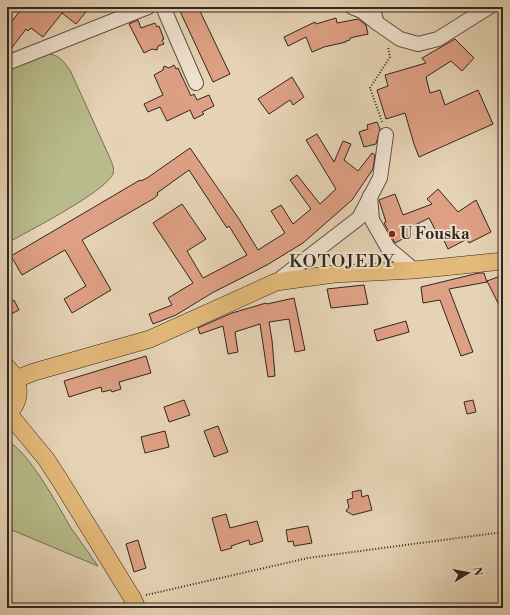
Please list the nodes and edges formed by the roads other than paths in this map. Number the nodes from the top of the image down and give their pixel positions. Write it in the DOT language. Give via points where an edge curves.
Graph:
graph roads {
  1 [pos="148,7"];
  2 [pos="163,7"];
  3 [pos="352,7"];
  4 [pos="372,7"];
  5 [pos="490,7"];
  6 [pos="381,26"];
  7 [pos="7,63"];
  8 [pos="196,83"];
  9 [pos="386,135"];
  10 [pos="370,196"];
  11 [pos="503,261"];
  12 [pos="414,270"];
  13 [pos="276,282"];
  14 [pos="12,373"];
  15 [pos="8,414"];
  16 [pos="135,603"];
  1 -- 7 [label="street"];
  2 -- 8 [label="street"];
  3 -- 6 [label="street" via="362,11"];
  4 -- 6 [label="street"];
  5 -- 6 [label="street" via="438,39 418,44 400,38"];
  9 -- 10 [label="street" via="380,178"];
  10 -- 12 [label="street" via="372,220 388,248"];
  10 -- 13 [label="street" via="358,218"];
  11 -- 12 [label="main road"];
  12 -- 13 [label="main road" via="334,274"];
  13 -- 14 [label="main road" via="150,339 34,372"];
  14 -- 15 [label="main road" via="18,385 18,399"];
  15 -- 16 [label="main road" via="62,482"];
}
